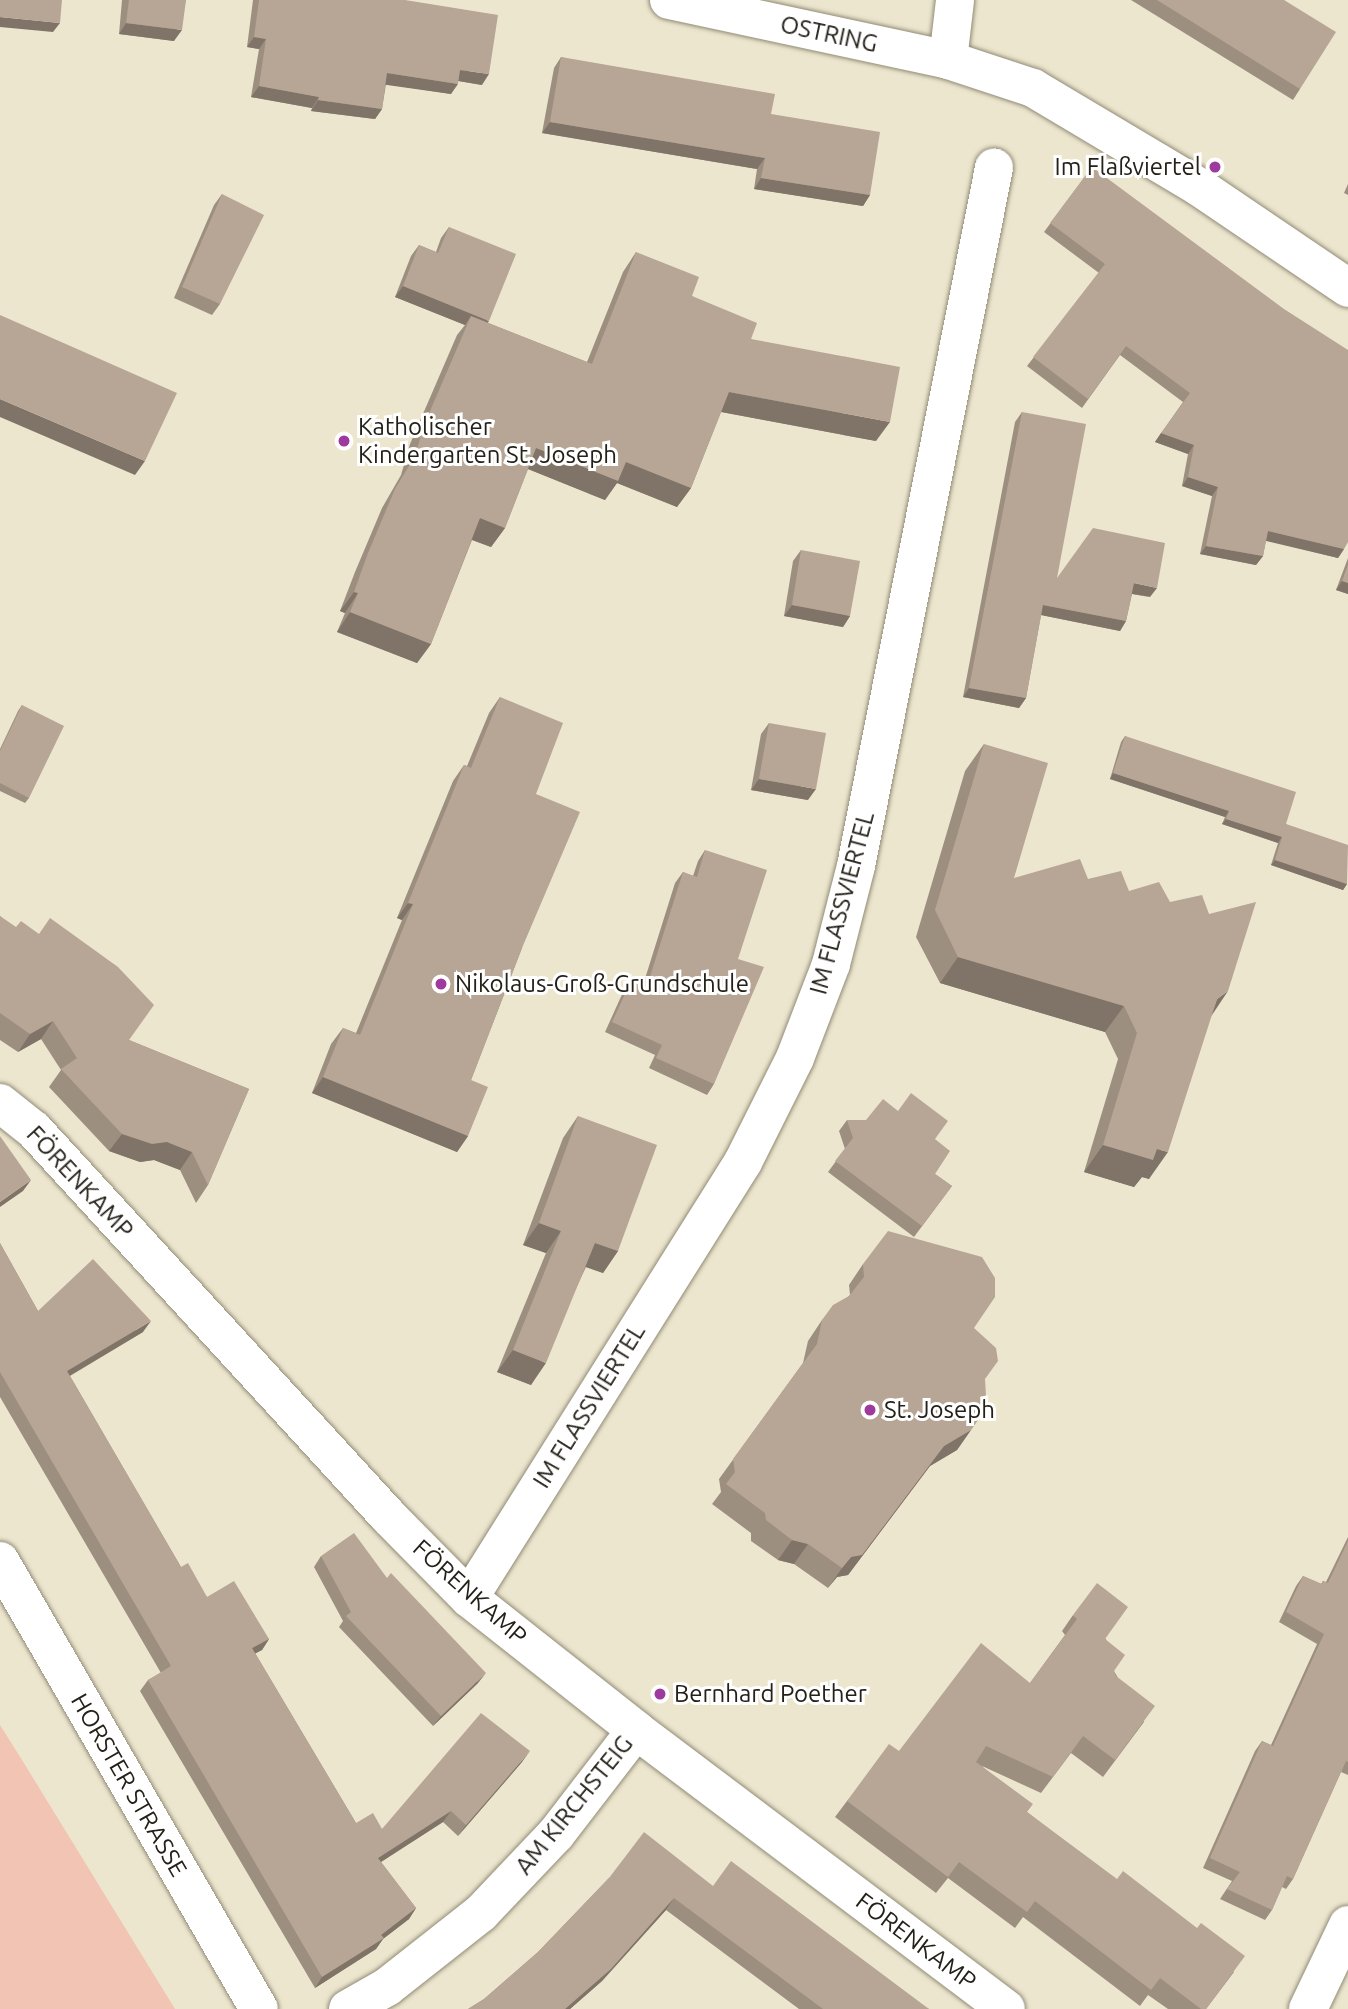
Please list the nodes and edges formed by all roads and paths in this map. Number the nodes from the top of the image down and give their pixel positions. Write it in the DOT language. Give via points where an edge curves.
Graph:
graph roads {
  1 [pos="669,0"];
  2 [pos="955,0"];
  3 [pos="948,60"];
  4 [pos="994,168"];
  5 [pos="1348,288"];
  6 [pos="0,1103"];
  7 [pos="0,1561"];
  8 [pos="469,1598"];
  9 [pos="641,1733"];
  10 [pos="1348,1925"];
  11 [pos="259,2009"];
  12 [pos="348,2009"];
  13 [pos="1006,2009"];
  14 [pos="1308,2009"];
  1 -- 3 [label="street, OSTRING"];
  2 -- 3 [label="street"];
  3 -- 5 [label="street, OSTRING" via="1033,88 1199,187"];
  4 -- 8 [label="street, IM FLASSVIERTEL" via="856,866 831,964 795,1058 743,1162"];
  6 -- 8 [label="street, FÖRENKAMP" via="34,1130"];
  7 -- 11 [label="street, HORSTER STRASSE"];
  8 -- 9 [label="street, FÖRENKAMP"];
  9 -- 12 [label="street, AM KIRCHSTEIG" via="556,1834 481,1913 387,1987"];
  9 -- 13 [label="street, FÖRENKAMP"];
  10 -- 14 [label="street"];
}
